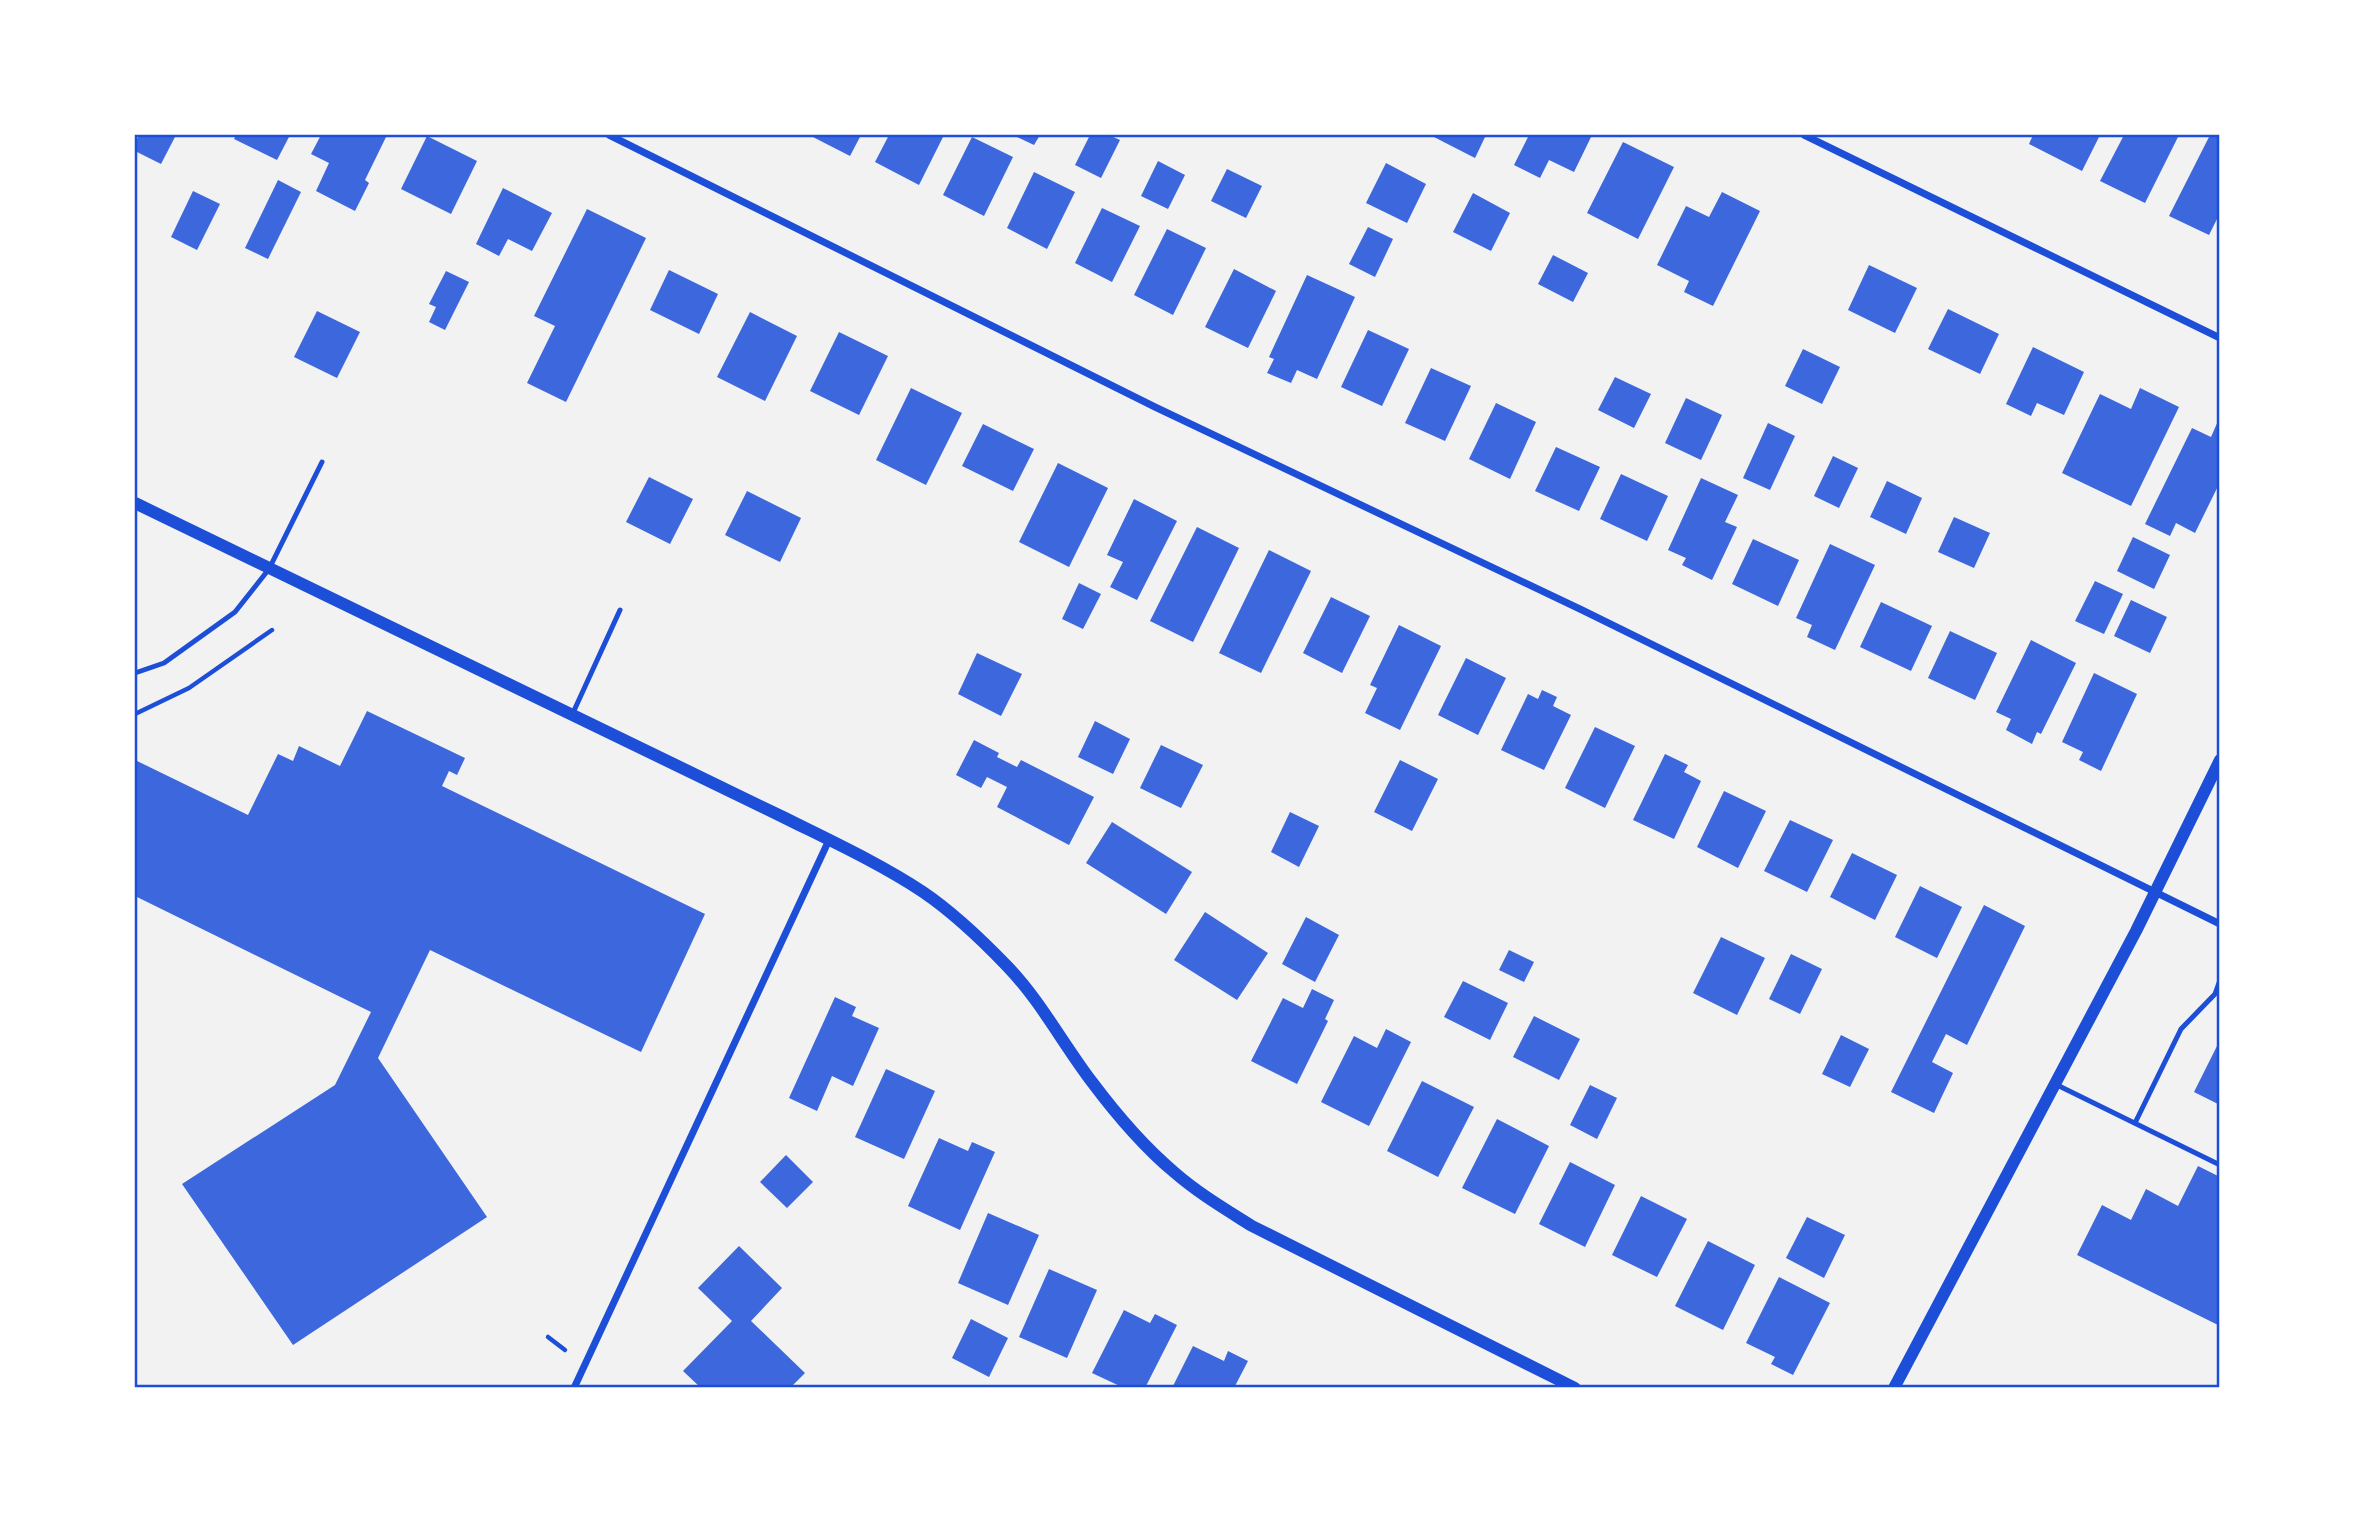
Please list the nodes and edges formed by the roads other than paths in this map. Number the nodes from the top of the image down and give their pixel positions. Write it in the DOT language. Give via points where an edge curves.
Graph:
graph roads {
  1 [pos="609,135"];
  2 [pos="1804,135"];
  3 [pos="2220,338"];
  4 [pos="322,462"];
  5 [pos="135,503"];
  6 [pos="269,569"];
  7 [pos="620,610"];
  8 [pos="135,673"];
  9 [pos="572,715"];
  10 [pos="2220,760"];
  11 [pos="829,840"];
  12 [pos="2154,893"];
  13 [pos="2220,924"];
  14 [pos="2220,980"];
  15 [pos="2055,1084"];
  16 [pos="2136,1123"];
  17 [pos="2220,1165"];
  18 [pos="575,1388"];
  19 [pos="1575,1388"];
  20 [pos="1894,1388"];
  1 -- 12 [label="street" via="1155,407 1582,610"];
  2 -- 3 [label="street"];
  4 -- 6 [label="lane"];
  5 -- 6 [label="street"];
  6 -- 8 [label="lane" via="235,612 164,663"];
  6 -- 9 [label="street"];
  7 -- 9 [label="lane"];
  9 -- 11 [label="street"];
  10 -- 12 [label="street"];
  11 -- 18 [label="street"];
  11 -- 19 [label="street" via="925,893 970,930 1009,967 1129,1128 1172,1171 1210,1199 1252,1226"];
  12 -- 13 [label="street"];
  12 -- 15 [label="street"];
  14 -- 16 [label="lane" via="2215,994 2181,1029"];
  15 -- 16 [label="lane"];
  15 -- 20 [label="street"];
  16 -- 17 [label="lane"];
}
